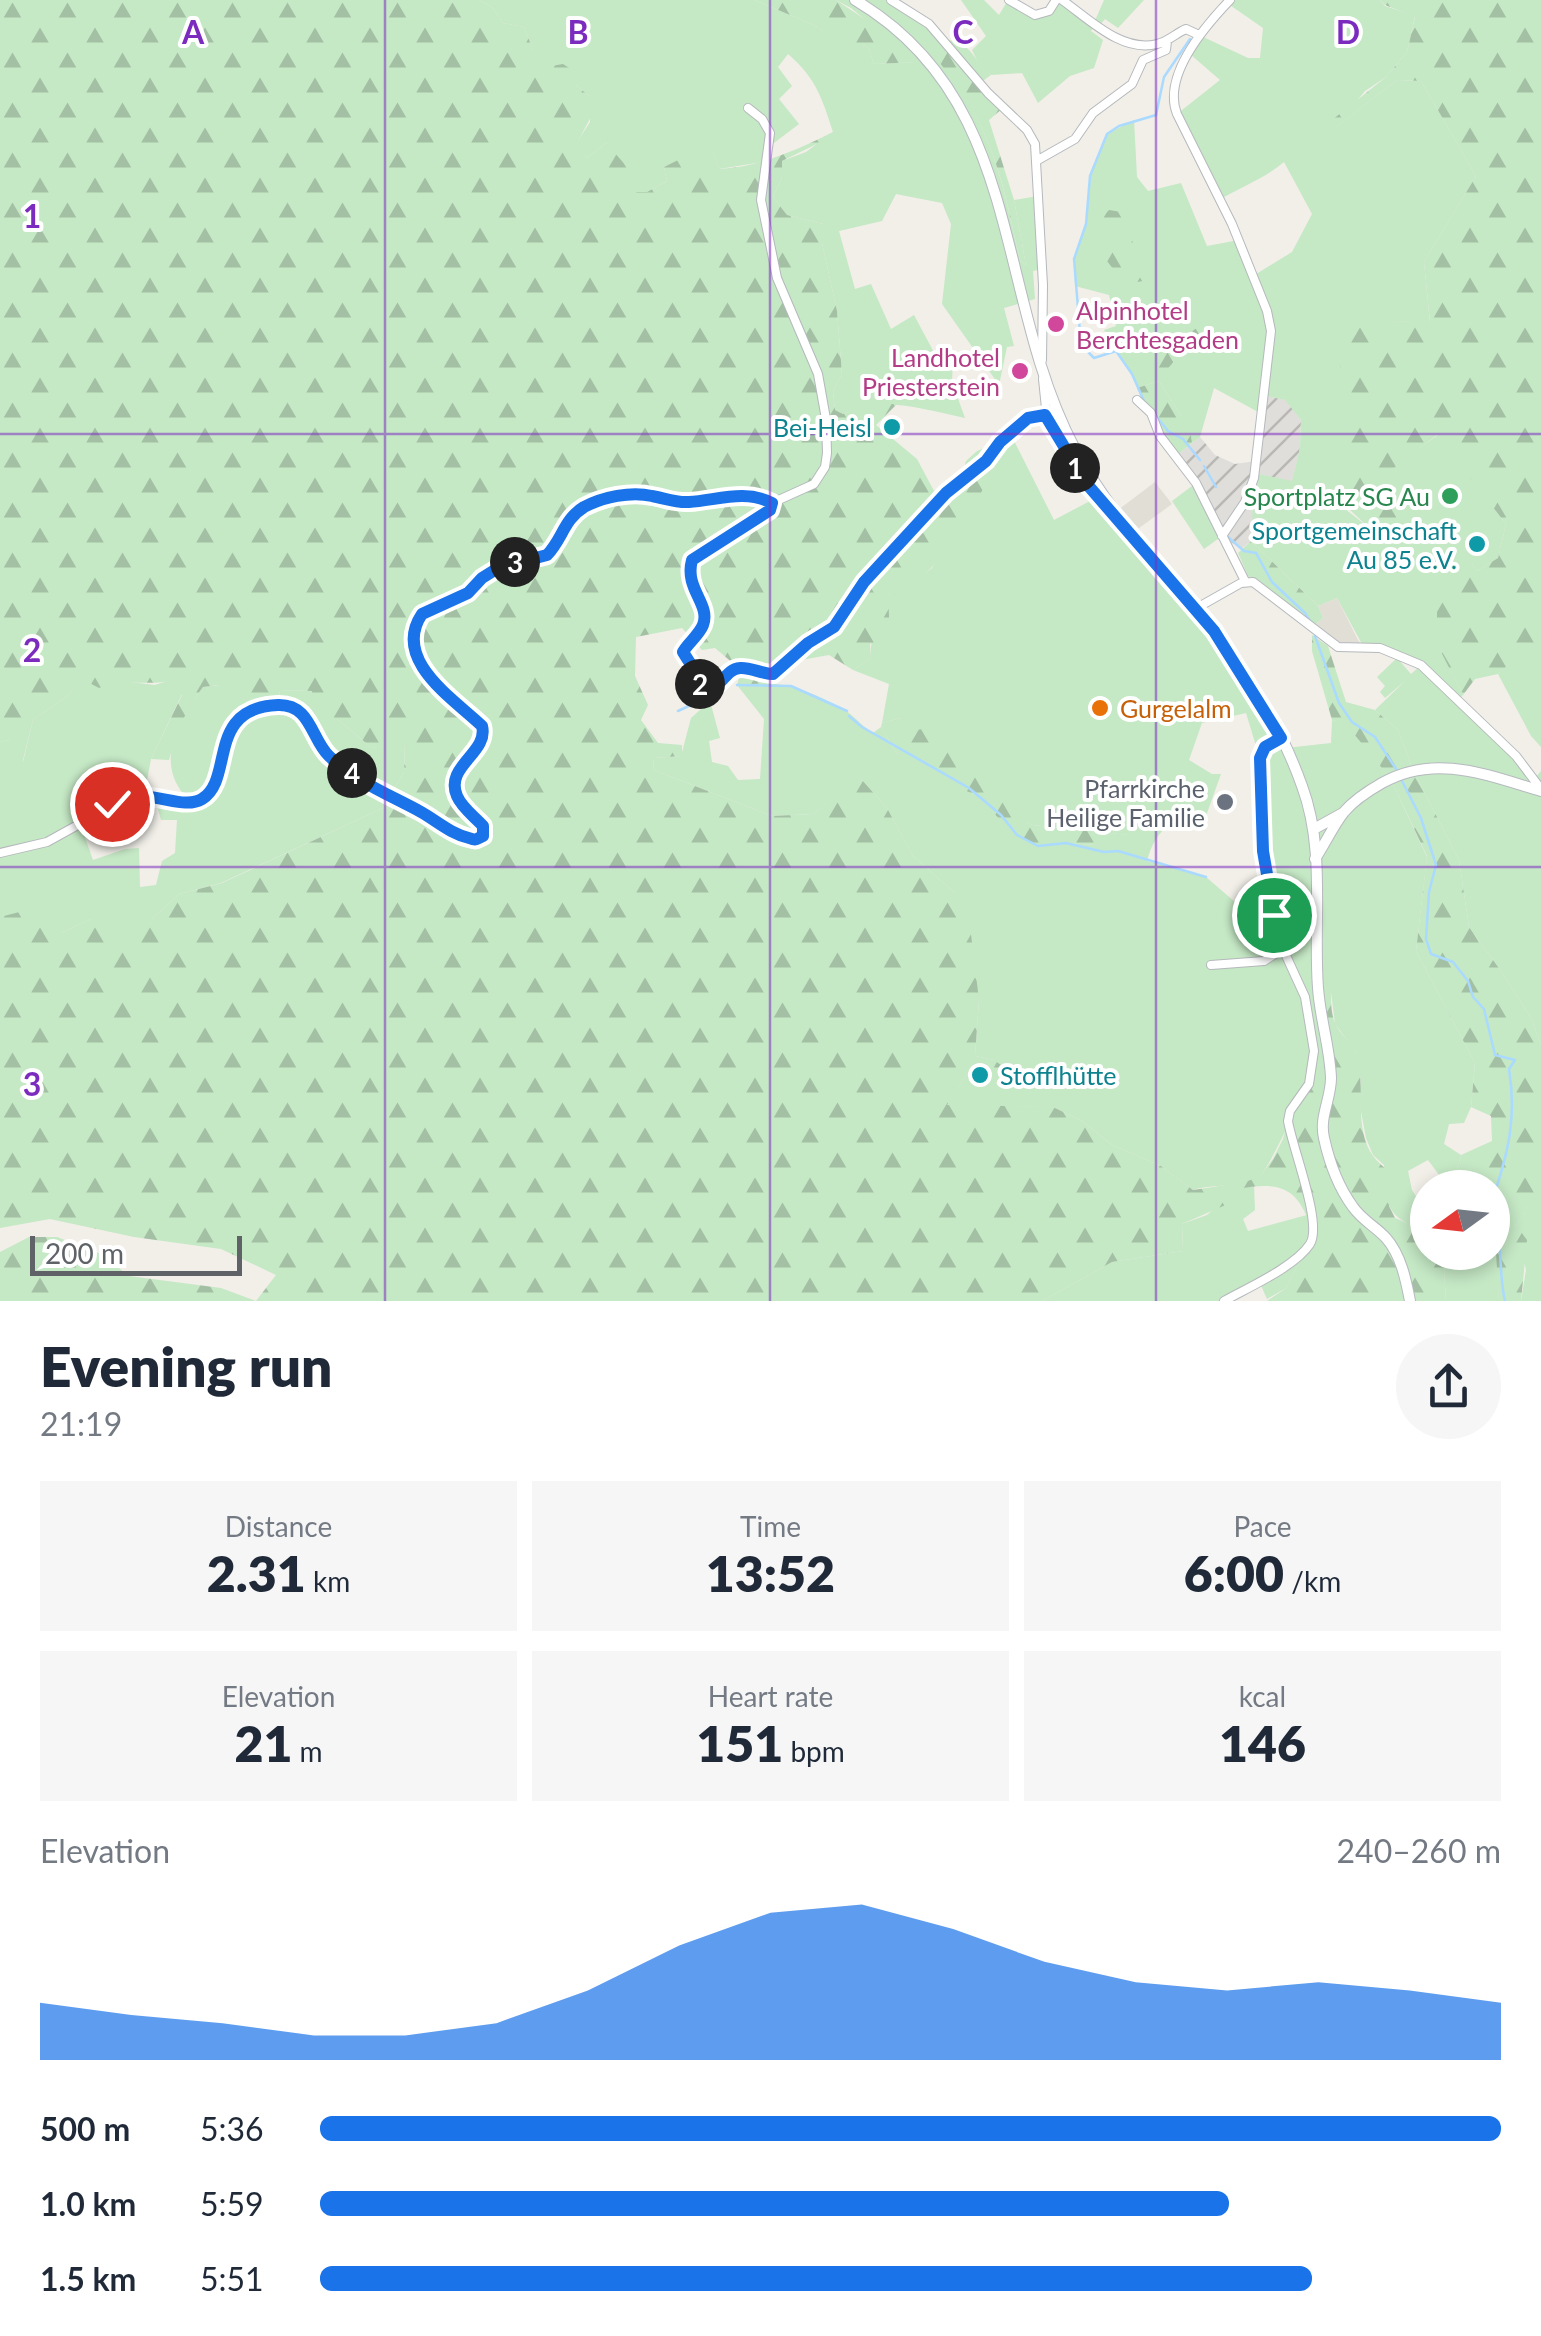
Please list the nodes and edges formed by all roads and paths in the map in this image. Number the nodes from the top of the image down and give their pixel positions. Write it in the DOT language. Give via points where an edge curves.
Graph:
graph roads {
  1 [pos="855,0"];
  2 [pos="891,0"];
  3 [pos="1009,0"];
  4 [pos="1059,0"];
  5 [pos="1230,0"];
  6 [pos="1199,34"];
  7 [pos="1167,41"];
  8 [pos="748,108"];
  9 [pos="1038,160"];
  10 [pos="1042,363"];
  11 [pos="1138,400"];
  12 [pos="1045,415"];
  13 [pos="772,503"];
  14 [pos="1108,504"];
  15 [pos="1222,536"];
  16 [pos="1245,581"];
  17 [pos="1194,610"];
  18 [pos="1281,738"];
  19 [pos="1527,770"];
  20 [pos="1522,785"];
  21 [pos="1541,790"];
  22 [pos="1310,810"];
  23 [pos="1343,813"];
  24 [pos="1332,819"];
  25 [pos="1314,830"];
  26 [pos="1332,832"];
  27 [pos="0,854"];
  28 [pos="1316,859"];
  29 [pos="1283,949"];
  30 [pos="1211,965"];
  31 [pos="1224,1301"];
  32 [pos="1410,1301"];
  1 -- 10 [label="main road" via="925,58 975,134"];
  2 -- 9 [label="street" via="941,37 1027,130"];
  3 -- 4 [label="street" via="1034,16"];
  4 -- 7 [label="street" via="1127,42"];
  5 -- 6 [label="street"];
  6 -- 7 [label="street" via="1186,29"];
  6 -- 15 [label="street" via="1175,81 1174,105 1232,224 1271,331 1254,478"];
  7 -- 9 [label="street" via="1166,50 1142,60 1132,84 1093,112 1075,139"];
  8 -- 13 [label="street" via="770,133 761,200 777,278 818,374 828,438 821,477"];
  9 -- 10 [label="street"];
  10 -- 12 [label="street"];
  10 -- 14 [label="main road" via="1067,432"];
  11 -- 15 [label="street" via="1196,482"];
  12 -- 13 [label="street" via="1028,418 946,493 822,637 773,674 740,668 707,690 683,652 704,620 691,585 692,560"];
  12 -- 14 [label="street" via="1074,467"];
  13 -- 27 [label="street" via="741,495 677,502 641,494 600,501 568,520 547,555 498,568 468,593 422,614 416,632 421,668 484,733 454,786 483,826 480,838 444,828 367,784 326,754 310,723 283,705 236,722 212,789 202,799 132,796 47,842"];
  14 -- 17 [label="main road"];
  15 -- 16 [label="street"];
  16 -- 17 [label="street"];
  16 -- 19 [label="street" via="1338,647 1380,648 1421,666"];
  17 -- 18 [label="main road"];
  18 -- 22 [label="main road"];
  18 -- 29 [label="street" via="1260,758 1263,851"];
  19 -- 20 [label="street"];
  19 -- 21 [label="street"];
  20 -- 21 [label="main road"];
  20 -- 23 [label="main road" via="1457,768 1412,770"];
  22 -- 24 [label="main road"];
  22 -- 25 [label="main road"];
  23 -- 24 [label="main road"];
  23 -- 26 [label="main road"];
  24 -- 25 [label="main road"];
  25 -- 26 [label="main road"];
  25 -- 28 [label="main road"];
  26 -- 28 [label="main road"];
  28 -- 32 [label="main road" via="1318,986 1331,1076 1324,1140 1354,1209 1394,1250"];
  29 -- 30 [label="street" via="1264,961"];
  29 -- 31 [label="street" via="1301,983 1312,1036 1312,1077 1288,1121 1313,1236 1284,1265"];
}
